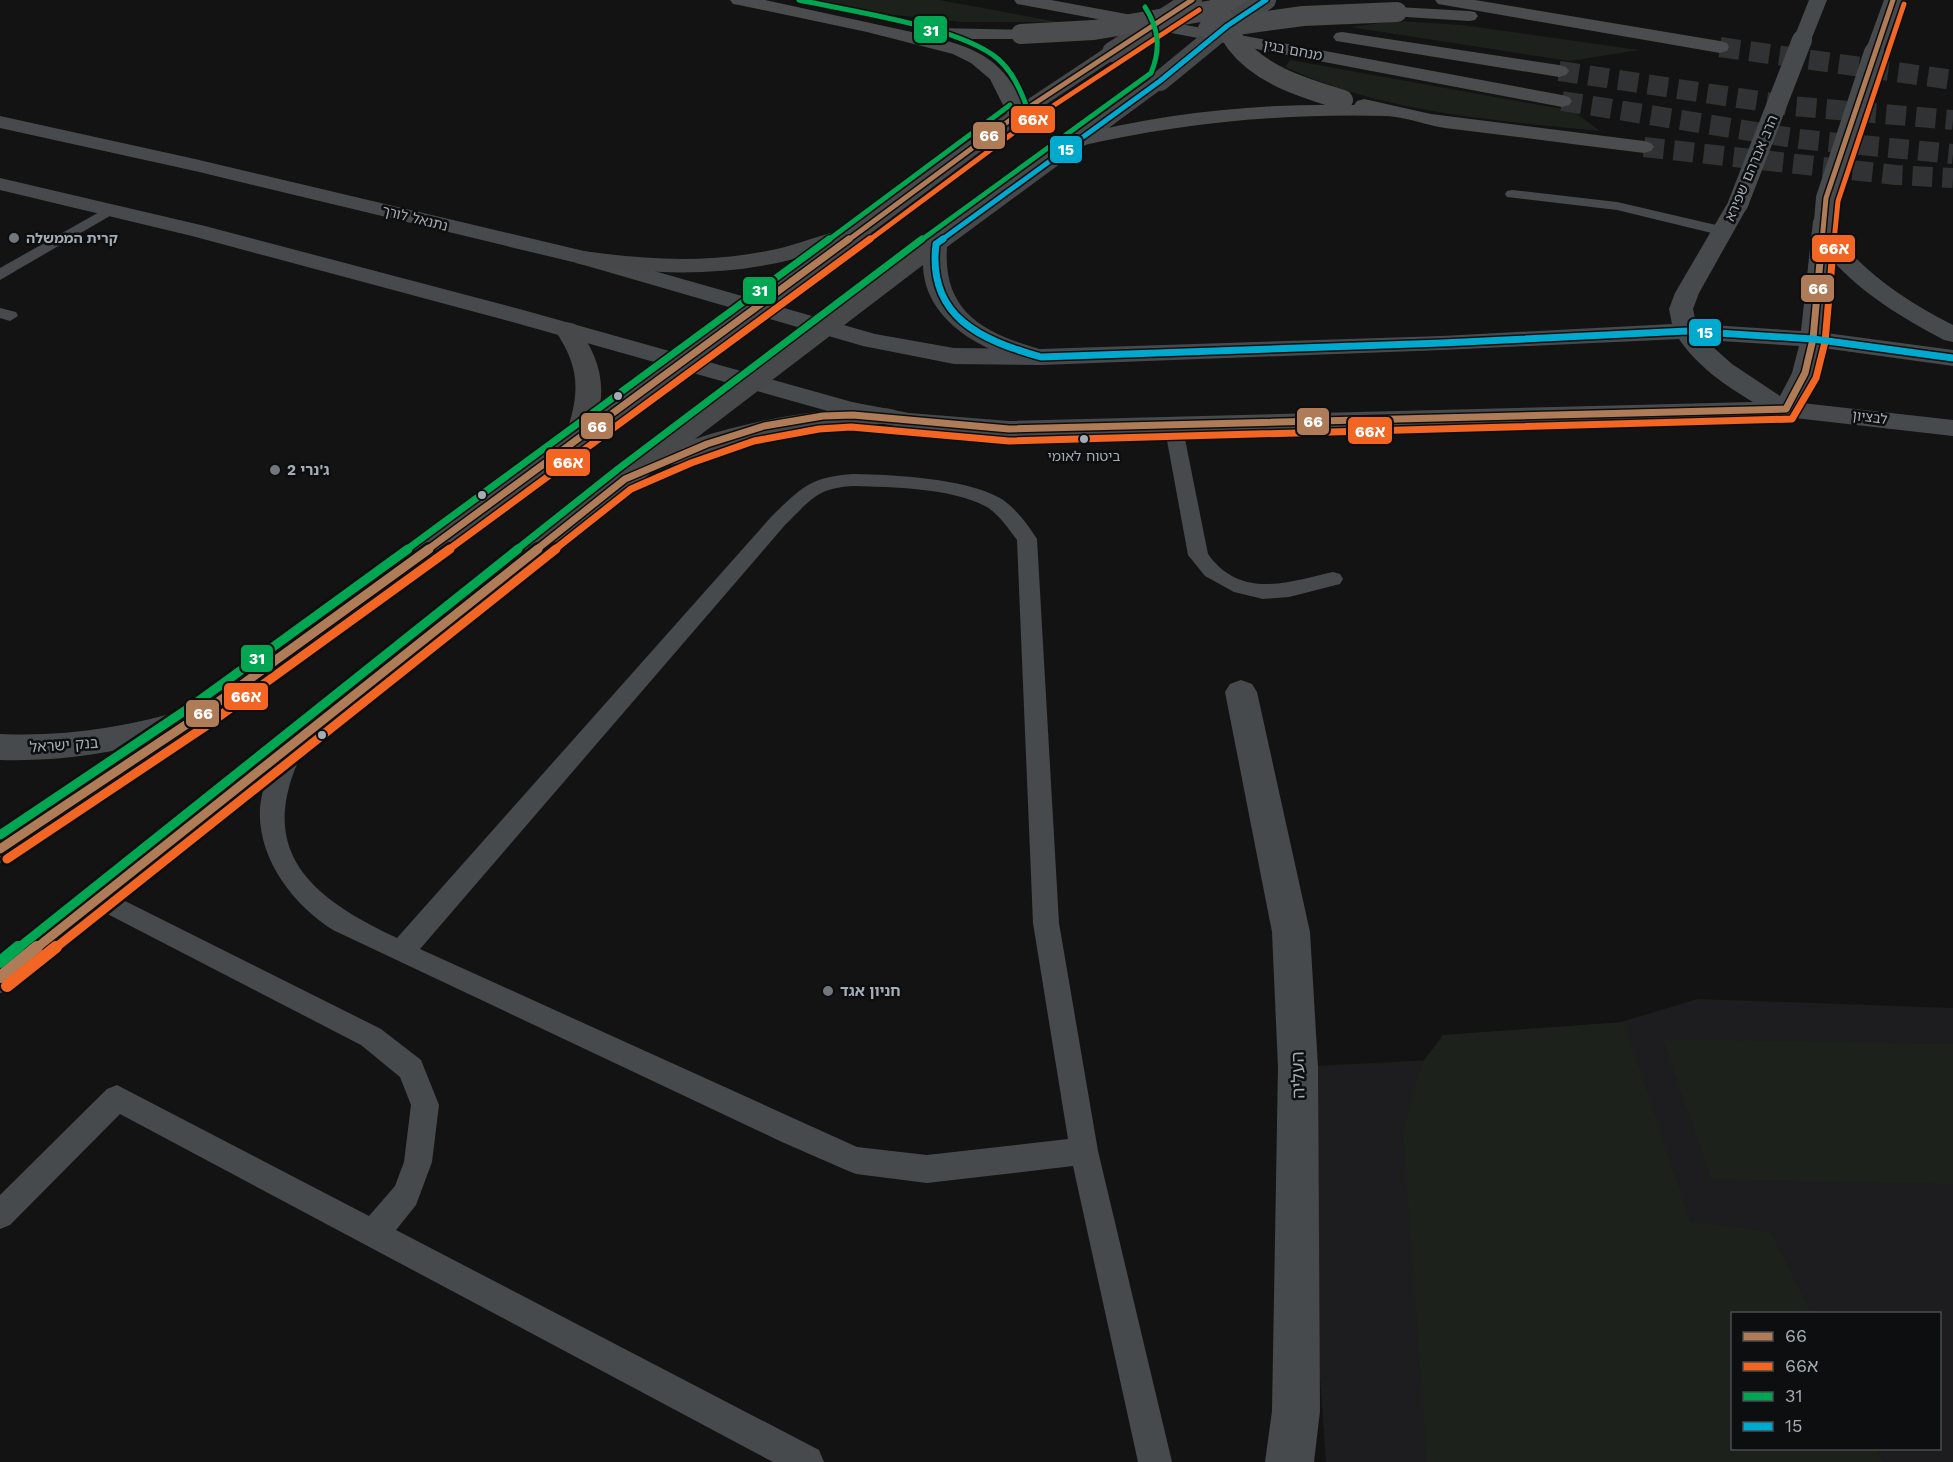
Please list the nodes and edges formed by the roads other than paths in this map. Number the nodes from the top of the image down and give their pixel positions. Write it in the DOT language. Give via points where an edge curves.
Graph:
graph roads {
  1 [pos="739,0"];
  2 [pos="1023,0"];
  3 [pos="1129,0"];
  4 [pos="1155,0"];
  5 [pos="1192,0"];
  6 [pos="1251,0"];
  7 [pos="1266,0"];
  8 [pos="1444,0"];
  9 [pos="1818,0"];
  10 [pos="1893,0"];
  11 [pos="1222,12"];
  12 [pos="873,27"];
  13 [pos="1169,27"];
  14 [pos="1621,30"];
  15 [pos="1720,47"];
  16 [pos="1112,52"];
  17 [pos="1559,71"];
  18 [pos="1160,81"];
  19 [pos="1562,101"];
  20 [pos="1384,111"];
  21 [pos="1017,115"];
  22 [pos="0,122"];
  23 [pos="1076,141"];
  24 [pos="1644,147"];
  25 [pos="0,184"];
  26 [pos="1512,194"];
  27 [pos="110,210"];
  28 [pos="866,226"];
  29 [pos="1824,229"];
  30 [pos="1724,231"];
  31 [pos="936,244"];
  32 [pos="584,258"];
  33 [pos="0,275"];
  34 [pos="757,307"];
  35 [pos="826,327"];
  36 [pos="566,329"];
  37 [pos="1687,331"];
  38 [pos="1953,335"];
  39 [pos="1813,339"];
  40 [pos="1041,357"];
  41 [pos="1953,358"];
  42 [pos="682,362"];
  43 [pos="752,382"];
  44 [pos="1786,409"];
  45 [pos="886,416"];
  46 [pos="1173,424"];
  47 [pos="1953,428"];
  48 [pos="577,441"];
  49 [pos="625,478"];
  50 [pos="1333,579"];
  51 [pos="1241,692"];
  52 [pos="196,718"];
  53 [pos="297,741"];
  54 [pos="0,747"];
  55 [pos="0,849"];
  56 [pos="99,898"];
  57 [pos="401,952"];
  58 [pos="0,977"];
  59 [pos="1084,1151"];
  60 [pos="0,1215"];
  61 [pos="374,1233"];
  62 [pos="807,1462"];
  63 [pos="1155,1462"];
  64 [pos="1288,1462"];
  1 -- 12 [label="highway"];
  2 -- 19 [label="highway, מנחם בגין"];
  3 -- 17 [label="highway, מנחם בגין"];
  4 -- 13 [label="highway"];
  5 -- 13 [label="main road, bridge"];
  6 -- 11 [label="highway"];
  7 -- 11 [label="main road, bridge"];
  8 -- 14 [label="highway"];
  9 -- 30 [label="street, הרב אברהם שפירא, bridge"];
  10 -- 29 [label="street, bridge" via="1826,198"];
  11 -- 13 [label="highway, bridge"];
  11 -- 14 [label="highway, bridge" via="1397,12"];
  11 -- 18 [label="main road, bridge"];
  11 -- 20 [label="highway, bridge" via="1237,44 1254,61 1296,84"];
  12 -- 13 [label="highway, bridge" via="926,33 1022,34"];
  12 -- 21 [label="highway" via="971,55 1004,85"];
  13 -- 16 [label="highway, bridge"];
  13 -- 18 [label="highway" via="1170,62"];
  14 -- 15 [label="highway"];
  16 -- 21 [label="main road"];
  18 -- 23 [label="main road"];
  20 -- 23 [label="highway" via="1304,110 1207,116"];
  20 -- 24 [label="highway"];
  21 -- 28 [label="main road"];
  22 -- 32 [label="street, נתנאל לורך"];
  23 -- 31 [label="main road"];
  25 -- 27 [label="street"];
  26 -- 30 [label="lane" via="1607,205"];
  27 -- 33 [label="lane"];
  27 -- 36 [label="street"];
  28 -- 32 [label="main road" via="790,253 712,267 658,268"];
  28 -- 34 [label="main road"];
  29 -- 38 [label="street" via="1843,260 1866,281"];
  29 -- 39 [label="street"];
  30 -- 37 [label="street, הרב אברהם שפירא" via="1681,308"];
  31 -- 35 [label="main road"];
  31 -- 40 [label="main road" via="933,273 943,298 957,317 997,345"];
  32 -- 34 [label="street, נתנאל לורך"];
  34 -- 35 [label="street, נתנאל לורך"];
  34 -- 42 [label="main road"];
  35 -- 40 [label="street" via="943,355"];
  35 -- 43 [label="main road"];
  36 -- 42 [label="street"];
  36 -- 48 [label="main road" via="585,358 590,379 589,404"];
  37 -- 39 [label="street"];
  37 -- 40 [label="street"];
  37 -- 44 [label="street" via="1737,382"];
  39 -- 41 [label="street"];
  39 -- 44 [label="street" via="1805,373"];
  42 -- 43 [label="street"];
  42 -- 48 [label="main road"];
  43 -- 45 [label="street"];
  43 -- 49 [label="main road"];
  44 -- 46 [label="street"];
  44 -- 47 [label="street, לבציון"];
  45 -- 46 [label="street" via="1009,429"];
  45 -- 49 [label="main road" via="820,418 759,427 687,450"];
  46 -- 50 [label="lane" via="1198,555 1206,568 1249,589 1274,592"];
  48 -- 52 [label="main road"];
  49 -- 53 [label="main road"];
  51 -- 64 [label="street, העליה" via="1291,932 1298,1067 1297,1354 1296,1411"];
  52 -- 54 [label="street, בנק ישראל" via="91,745"];
  52 -- 55 [label="main road"];
  53 -- 56 [label="main road"];
  53 -- 57 [label="lane" via="274,793 273,819 280,856 302,890 324,911"];
  56 -- 58 [label="main road"];
  56 -- 61 [label="lane" via="371,1038 411,1069 425,1105 418,1162 406,1195"];
  57 -- 59 [label="lane" via="856,1160 927,1169"];
  57 -- 59 [label="lane" via="778,520 808,493 822,484 857,479 963,490 992,502 1027,539 1046,923"];
  59 -- 63 [label="lane"];
  60 -- 61 [label="lane" via="117,1098"];
  61 -- 62 [label="lane"];
}
